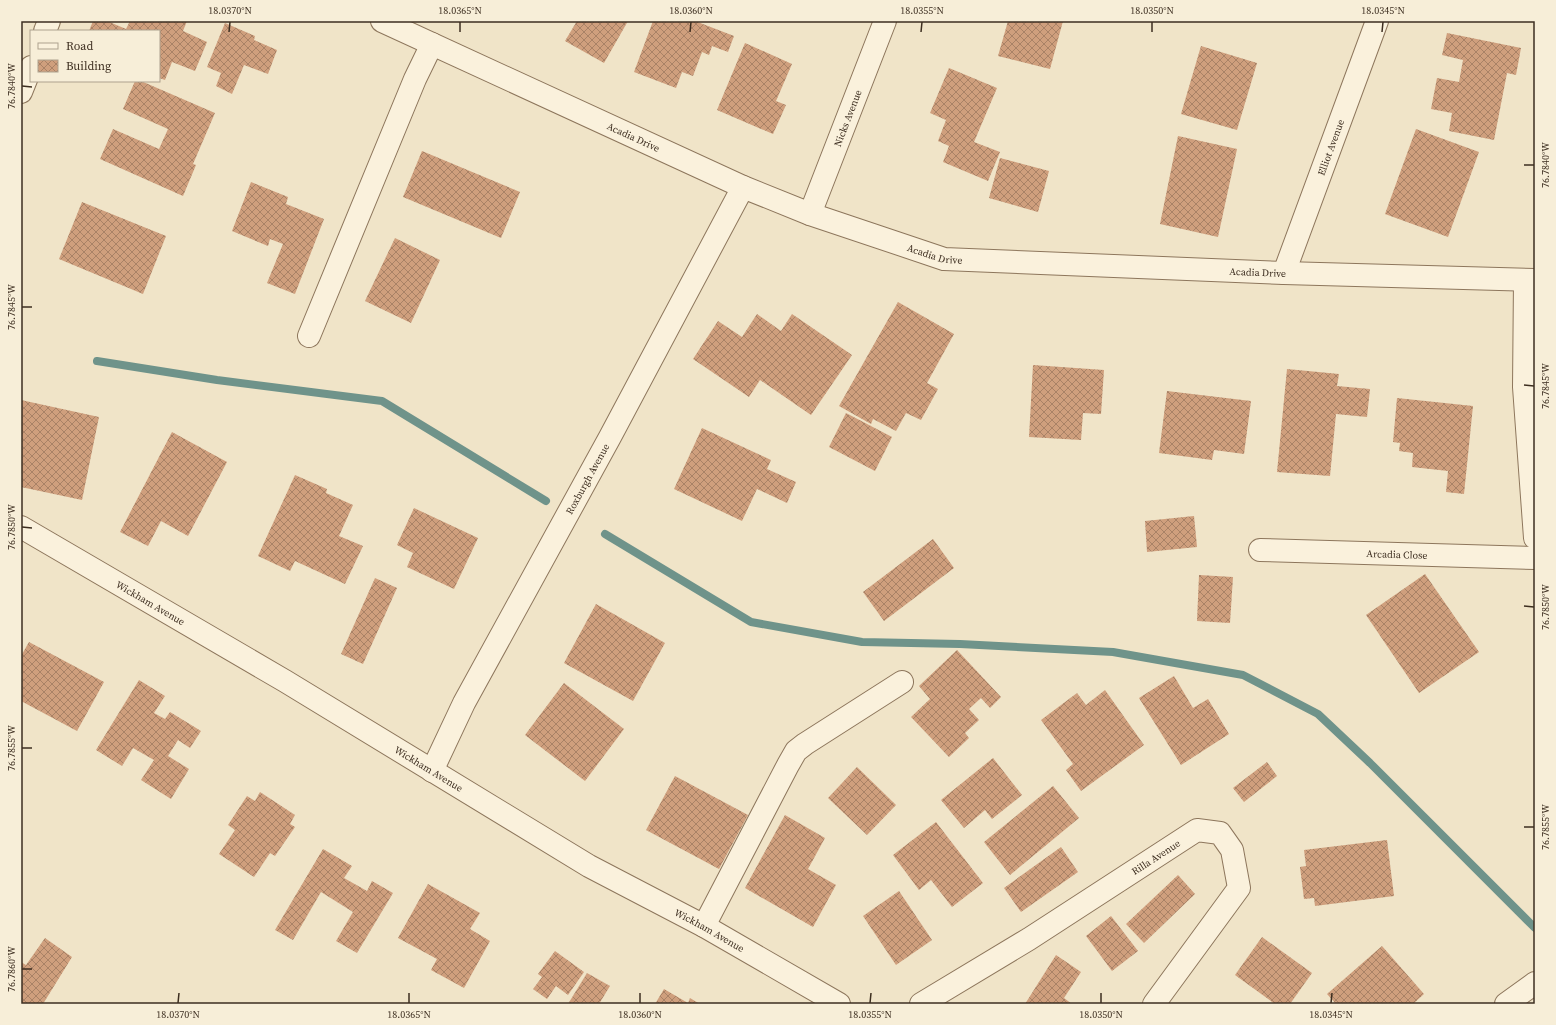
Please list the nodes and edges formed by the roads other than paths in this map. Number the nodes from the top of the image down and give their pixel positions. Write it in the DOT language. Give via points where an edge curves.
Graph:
graph roads {
  1 [pos="384,21"];
  2 [pos="885,21"];
  3 [pos="1377,21"];
  4 [pos="432,44"];
  5 [pos="30,70"];
  6 [pos="21,92"];
  7 [pos="743,187"];
  8 [pos="810,214"];
  9 [pos="1284,273"];
  10 [pos="1530,280"];
  11 [pos="309,336"];
  12 [pos="21,527"];
  13 [pos="1535,538"];
  14 [pos="1260,550"];
  15 [pos="1535,558"];
  16 [pos="902,682"];
  17 [pos="432,771"];
  18 [pos="704,926"];
  19 [pos="1535,983"];
  20 [pos="839,1004"];
  21 [pos="921,1004"];
  22 [pos="1154,1004"];
  23 [pos="1506,1004"];
  1 -- 4 [label="street, Acadia Drive"];
  2 -- 8 [label="street, Nicks Avenue"];
  3 -- 9 [label="street, Elliot Avenue"];
  4 -- 7 [label="street, Acadia Drive"];
  4 -- 11 [label="street" via="412,86"];
  5 -- 6 [label="street"];
  7 -- 8 [label="street, Acadia Drive"];
  7 -- 17 [label="street, Roxburgh Avenue" via="464,703"];
  8 -- 9 [label="street, Acadia Drive" via="944,259"];
  9 -- 10 [label="street, Acadia Drive"];
  10 -- 13 [label="street" via="1524,387"];
  12 -- 17 [label="street, Wickham Avenue" via="285,680"];
  14 -- 15 [label="street, Arcadia Close"];
  16 -- 18 [label="street" via="796,751"];
  17 -- 18 [label="street, Wickham Avenue" via="589,866"];
  18 -- 20 [label="street, Wickham Avenue"];
  19 -- 23 [label="street"];
  21 -- 22 [label="street, Rilla Avenue" via="1028,939 1197,830 1220,833 1232,850 1239,888"];
}
